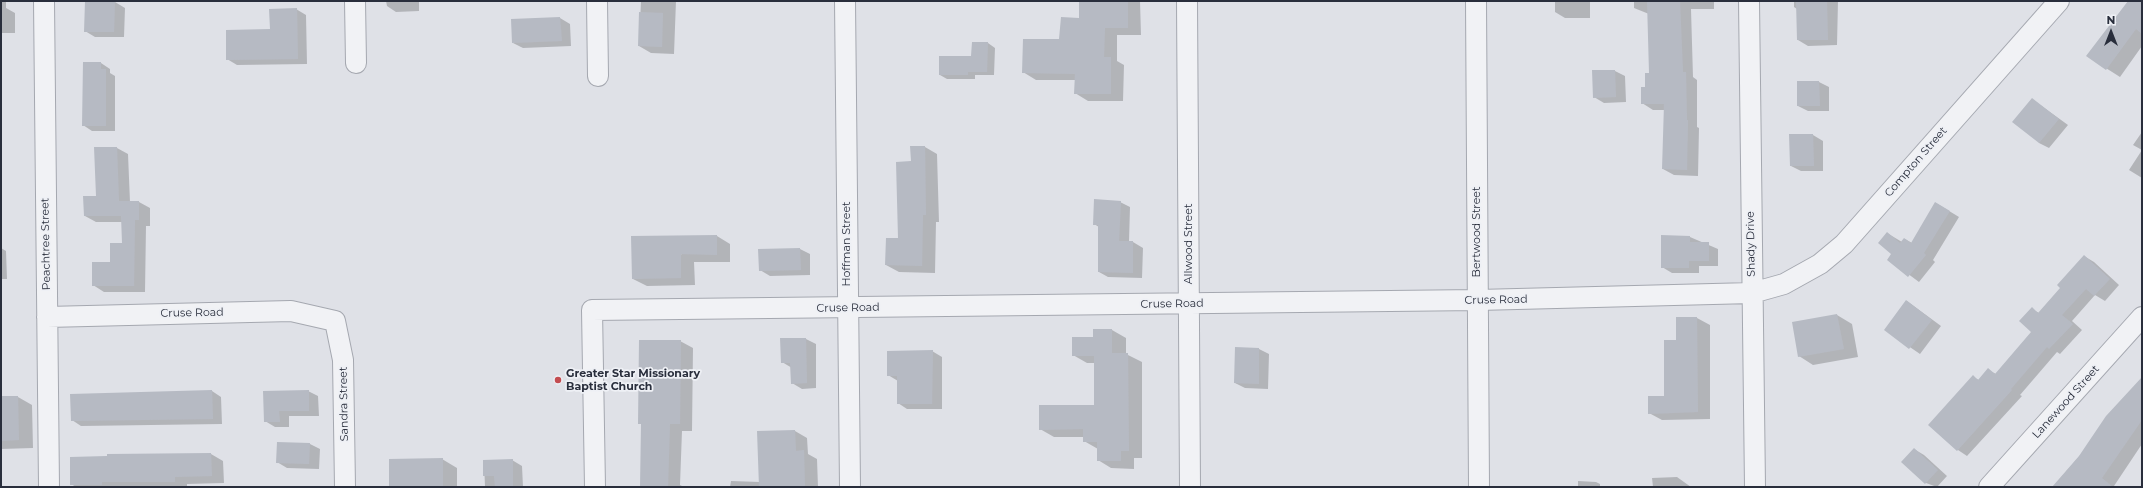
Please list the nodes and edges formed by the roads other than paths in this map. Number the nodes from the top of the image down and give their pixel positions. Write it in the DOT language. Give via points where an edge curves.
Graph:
graph roads {
  1 [pos="44,1"];
  2 [pos="355,1"];
  3 [pos="597,1"];
  4 [pos="845,1"];
  5 [pos="1187,1"];
  6 [pos="1476,1"];
  7 [pos="1748,1"];
  8 [pos="2058,1"];
  9 [pos="356,63"];
  10 [pos="598,76"];
  11 [pos="1752,293"];
  12 [pos="1478,300"];
  13 [pos="1190,304"];
  14 [pos="848,308"];
  15 [pos="2142,316"];
  16 [pos="47,317"];
  17 [pos="335,321"];
  18 [pos="49,487"];
  19 [pos="345,487"];
  20 [pos="595,487"];
  21 [pos="850,487"];
  22 [pos="1190,487"];
  23 [pos="1479,487"];
  24 [pos="1755,487"];
  25 [pos="1989,487"];
  1 -- 16 [label="street, Peachtree Street"];
  2 -- 9 [label="street"];
  3 -- 10 [label="street"];
  4 -- 14 [label="street, Hoffman Street"];
  5 -- 13 [label="street, Allwood Street"];
  6 -- 12 [label="street, Bertwood Street"];
  7 -- 11 [label="street, Shady Drive"];
  8 -- 11 [label="street, Compton Street" via="1844,244 1820,264 1784,284"];
  11 -- 12 [label="street, Cruse Road"];
  11 -- 24 [label="street, Shady Drive"];
  12 -- 13 [label="street, Cruse Road"];
  12 -- 23 [label="street, Bertwood Street"];
  13 -- 14 [label="street, Cruse Road"];
  13 -- 22 [label="street, Allwood Street"];
  14 -- 20 [label="street, Cruse Road" via="592,310"];
  14 -- 21 [label="street, Hoffman Street"];
  15 -- 25 [label="street, Lanewood Street"];
  16 -- 17 [label="street, Cruse Road" via="291,311"];
  16 -- 18 [label="street, Peachtree Street"];
  17 -- 19 [label="street, Sandra Street" via="343,360"];
}
